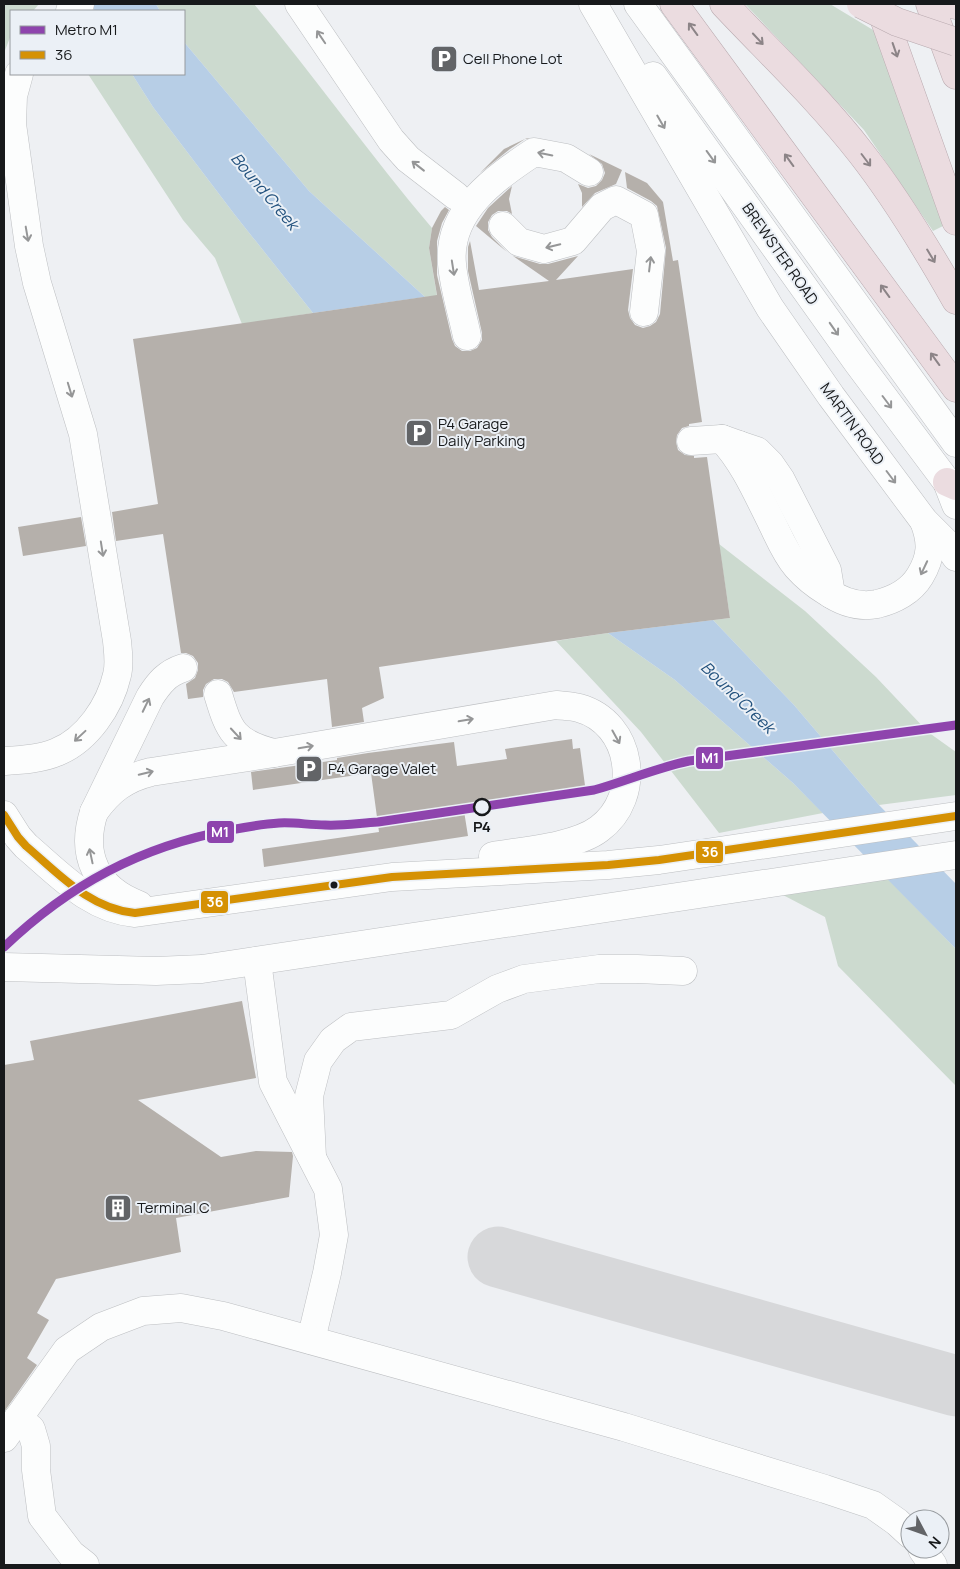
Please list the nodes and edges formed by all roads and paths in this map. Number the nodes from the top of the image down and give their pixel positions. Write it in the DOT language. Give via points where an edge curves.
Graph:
graph roads {
  1 [pos="299,4"];
  2 [pos="593,4"];
  3 [pos="602,4"];
  4 [pos="638,4"];
  5 [pos="674,4"];
  6 [pos="724,4"];
  7 [pos="860,4"];
  8 [pos="879,4"];
  9 [pos="930,4"];
  10 [pos="944,4"];
  11 [pos="951,4"];
  12 [pos="956,5"];
  13 [pos="956,30"];
  14 [pos="956,42"];
  15 [pos="19,75"];
  16 [pos="956,75"];
  17 [pos="590,172"];
  18 [pos="456,196"];
  19 [pos="956,222"];
  20 [pos="503,226"];
  21 [pos="775,246"];
  22 [pos="817,253"];
  23 [pos="756,286"];
  24 [pos="956,300"];
  25 [pos="644,312"];
  26 [pos="467,336"];
  27 [pos="956,388"];
  28 [pos="691,442"];
  29 [pos="956,443"];
  30 [pos="953,491"];
  31 [pos="924,521"];
  32 [pos="956,557"];
  33 [pos="183,668"];
  34 [pos="218,694"];
  35 [pos="274,753"];
  36 [pos="4,761"];
  37 [pos="94,812"];
  38 [pos="4,815"];
  39 [pos="956,816"];
  40 [pos="956,856"];
  41 [pos="357,881"];
  42 [pos="168,910"];
  43 [pos="257,961"];
  44 [pos="4,967"];
  45 [pos="683,972"];
  46 [pos="312,1157"];
  47 [pos="311,1340"];
  48 [pos="11,1428"];
  49 [pos="900,1525"];
  50 [pos="85,1565"];
  18 -- 1 [label="street, one-way" via="408,159 391,140"];
  2 -- 23 [label="street, MARTIN ROAD, one-way"];
  3 -- 21 [label="street, BREWSTER ROAD, one-way"];
  4 -- 22 [label="street, BREWSTER ROAD"];
  27 -- 5 [label="highway, one-way"];
  6 -- 24 [label="highway, one-way" via="860,152 905,215"];
  7 -- 14 [label="highway, bridge" via="897,22"];
  8 -- 19 [label="highway, one-way"];
  9 -- 16 [label="highway"];
  10 -- 13 [label="highway"];
  11 -- 12 [label="highway"];
  15 -- 36 [label="street, one-way" via="13,96 12,124 32,265 86,450 117,640 118,664 113,688 103,707 76,741 54,753"];
  17 -- 26 [label="street, one-way" via="566,158 534,152 509,168 470,203 460,218 452,241 452,264"];
  25 -- 20 [label="street, one-way" via="651,251 644,215 616,200 602,207 573,241 544,249 519,242"];
  21 -- 22 [label="street" via="793,244"];
  21 -- 23 [label="street" via="758,262"];
  21 -- 30 [label="street, BREWSTER ROAD, one-way"];
  22 -- 29 [label="street, BREWSTER ROAD"];
  23 -- 31 [label="street, MARTIN ROAD, one-way" via="831,396"];
  31 -- 28 [label="street, one-way" via="929,535 928,557 920,576 906,591 897,598 864,605 842,601 831,594 827,570 782,480 770,464 757,451 731,442"];
  31 -- 32 [label="street, MARTIN ROAD"];
  37 -- 33 [label="street, one-way" via="150,697 168,674"];
  34 -- 35 [label="street, one-way" via="227,724 234,732 250,745"];
  37 -- 35 [label="street, one-way" via="117,786 140,774"];
  35 -- 41 [label="street, one-way" via="556,705 589,712 613,731 628,771 625,792 616,813 590,835 566,843"];
  42 -- 37 [label="street, one-way" via="133,903 105,885 94,867 88,837"];
  38 -- 42 [label="street" via="26,846 94,901 124,912"];
  39 -- 41 [label="street" via="625,863"];
  40 -- 43 [label="street"];
  41 -- 42 [label="street"];
  43 -- 44 [label="street" via="178,971"];
  43 -- 46 [label="street" via="273,1082"];
  45 -- 46 [label="street" via="599,970 524,979 497,989 451,1015 351,1027 333,1040 318,1062 308,1096"];
  46 -- 47 [label="street" via="328,1188 334,1235"];
  47 -- 48 [label="street" via="180,1308 143,1311 101,1327 67,1350"];
  47 -- 49 [label="street" via="624,1427 825,1488 872,1505"];
  48 -- 50 [label="street" via="31,1429 36,1446 42,1516 71,1554"];
}
